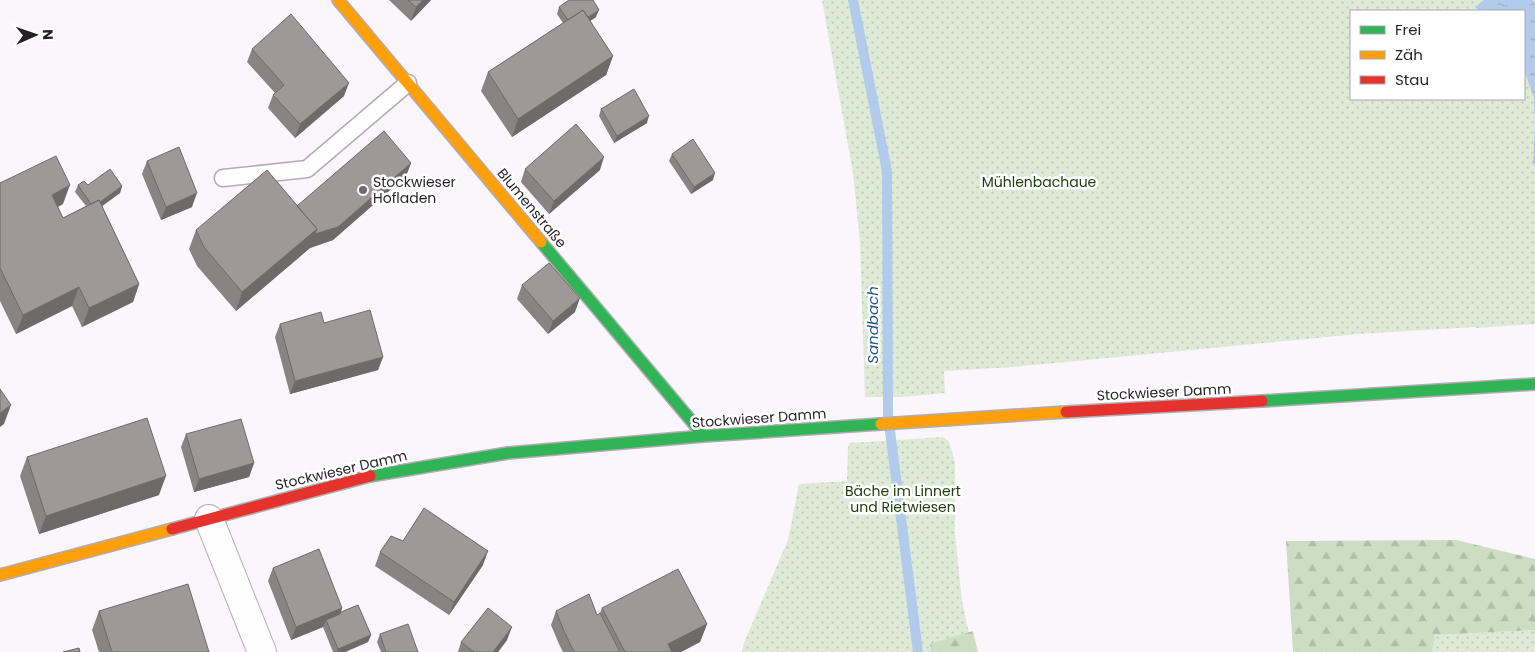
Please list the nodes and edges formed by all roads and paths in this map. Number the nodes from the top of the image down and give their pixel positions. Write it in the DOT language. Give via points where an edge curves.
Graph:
graph roads {
  1 [pos="338,0"];
  2 [pos="408,83"];
  3 [pos="223,178"];
  4 [pos="1535,384"];
  5 [pos="704,436"];
  6 [pos="209,519"];
  7 [pos="0,575"];
  8 [pos="262,652"];
  1 -- 2 [label="street, Blumenstraße"];
  2 -- 3 [label="lane" via="307,169"];
  2 -- 5 [label="street, Blumenstraße"];
  4 -- 5 [label="street, Stockwieser Damm"];
  5 -- 6 [label="street, Stockwieser Damm" via="508,453 378,474"];
  6 -- 7 [label="street, Stockwieser Damm"];
  6 -- 8 [label="street"];
}
